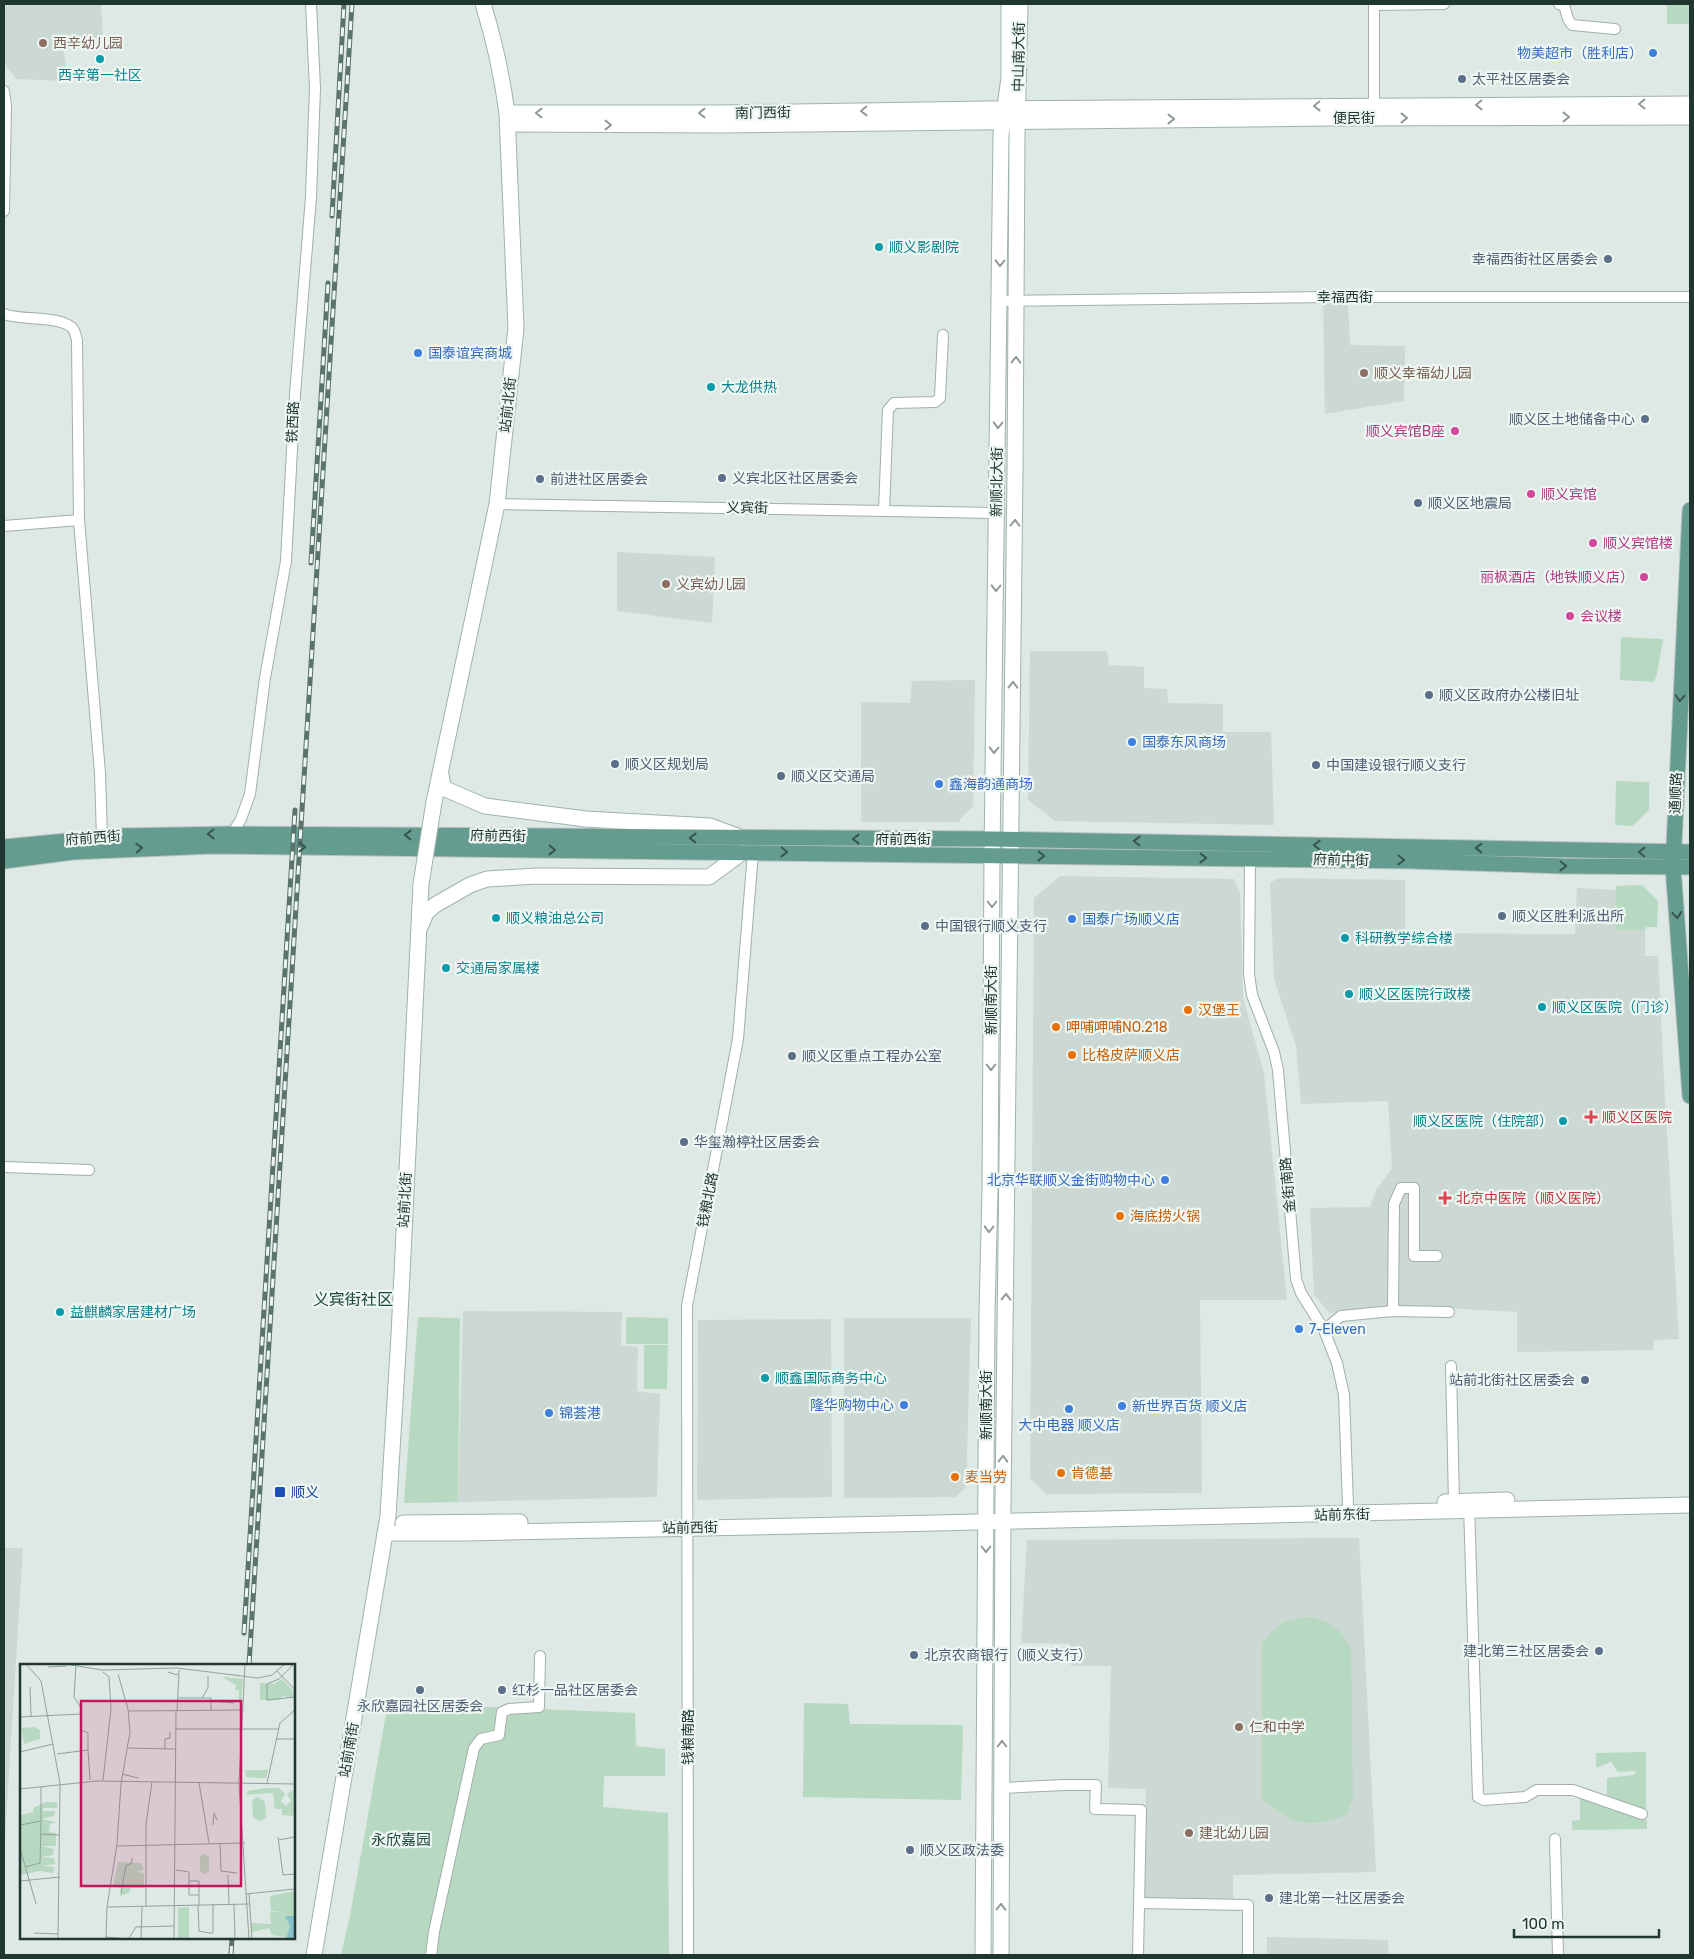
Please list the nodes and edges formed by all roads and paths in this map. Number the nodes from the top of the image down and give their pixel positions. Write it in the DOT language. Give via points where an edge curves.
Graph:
graph roads {
  1 [pos="311,4"];
  2 [pos="483,4"];
  3 [pos="1009,4"];
  4 [pos="1020,4"];
  5 [pos="1024,4"];
  6 [pos="1374,4"];
  7 [pos="1444,4"];
  8 [pos="1559,4"];
  9 [pos="1615,29"];
  10 [pos="1009,78"];
  11 [pos="4,92"];
  12 [pos="1690,104"];
  13 [pos="1374,106"];
  14 [pos="1148,114"];
  15 [pos="1011,116"];
  16 [pos="892,117"];
  17 [pos="1690,117"];
  18 [pos="507,118"];
  19 [pos="5,146"];
  20 [pos="4,211"];
  21 [pos="1000,230"];
  22 [pos="1017,232"];
  23 [pos="1690,297"];
  24 [pos="999,301"];
  25 [pos="1016,301"];
  26 [pos="4,314"];
  27 [pos="943,335"];
  28 [pos="497,504"];
  29 [pos="884,510"];
  30 [pos="1690,510"];
  31 [pos="997,513"];
  32 [pos="78,520"];
  33 [pos="4,526"];
  34 [pos="440,772"];
  35 [pos="232,834"];
  36 [pos="102,837"];
  37 [pos="992,839"];
  38 [pos="1010,839"];
  39 [pos="4,847"];
  40 [pos="746,847"];
  41 [pos="1690,852"];
  42 [pos="992,856"];
  43 [pos="1010,856"];
  44 [pos="1250,859"];
  45 [pos="1673,859"];
  46 [pos="4,861"];
  47 [pos="1690,867"];
  48 [pos="418,936"];
  49 [pos="1690,1096"];
  50 [pos="4,1167"];
  51 [pos="89,1170"];
  52 [pos="1438,1256"];
  53 [pos="1393,1311"];
  54 [pos="1449,1312"];
  55 [pos="1324,1330"];
  56 [pos="1451,1366"];
  57 [pos="1690,1495"];
  58 [pos="1454,1502"];
  59 [pos="1690,1505"];
  60 [pos="1348,1506"];
  61 [pos="1469,1507"];
  62 [pos="994,1518"];
  63 [pos="688,1523"];
  64 [pos="386,1524"];
  65 [pos="540,1656"];
  66 [pos="1002,1788"];
  67 [pos="1642,1814"];
  68 [pos="1555,1839"];
  69 [pos="1139,1903"];
  70 [pos="314,1955"];
  71 [pos="431,1955"];
  72 [pos="688,1955"];
  73 [pos="983,1955"];
  74 [pos="1001,1955"];
  75 [pos="1138,1955"];
  76 [pos="1248,1955"];
  77 [pos="1558,1955"];
  1 -- 35 [label="street, 铁西路" via="315,88 311,197 286,561 265,678 250,794"];
  2 -- 18 [label="main road, 站前北街" via="503,84"];
  3 -- 10 [label="main road"];
  4 -- 15 [label="main road, 中山南大街"];
  5 -- 14 [label="main road" via="1026,87 1032,99 1041,102 1111,102"];
  6 -- 7 [label="street"];
  6 -- 13 [label="street"];
  8 -- 9 [label="street" via="1564,6 1572,25"];
  10 -- 15 [label="main road"];
  10 -- 16 [label="main road" via="1000,96 991,102 913,105"];
  11 -- 19 [label="street"];
  12 -- 13 [label="main road, 便民街, one-way"];
  13 -- 14 [label="main road, 便民街, one-way"];
  14 -- 15 [label="main road, 便民街"];
  14 -- 17 [label="main road, 便民街, one-way"];
  14 -- 22 [label="main road" via="1116,126 1031,129 1027,136 1026,200"];
  15 -- 16 [label="main road, 南门西街"];
  15 -- 21 [label="main road, 新顺北大街" via="1001,135"];
  15 -- 22 [label="main road, 新顺北大街"];
  16 -- 18 [label="main road, 南门西街" via="721,125"];
  16 -- 21 [label="main road" via="919,129 996,131 996,205"];
  18 -- 28 [label="main road, 站前北街" via="516,328"];
  19 -- 20 [label="street"];
  21 -- 24 [label="main road, 新顺北大街, one-way"];
  22 -- 25 [label="main road, 新顺北大街"];
  23 -- 25 [label="street, 幸福西街"];
  24 -- 25 [label="street, 幸福西街"];
  24 -- 31 [label="main road, 新顺北大街, one-way"];
  38 -- 25 [label="main road, 新顺北大街, one-way"];
  26 -- 32 [label="street" via="14,318 62,321 73,329 77,340"];
  27 -- 29 [label="street" via="940,398 934,402 894,403 888,410"];
  28 -- 29 [label="street, 义宾街"];
  28 -- 34 [label="main road, 站前北街"];
  29 -- 31 [label="street, 义宾街"];
  30 -- 45 [label="main road, 通顺路, one-way"];
  31 -- 37 [label="main road, 新顺北大街, one-way"];
  32 -- 33 [label="street"];
  32 -- 36 [label="street" via="100,773"];
  34 -- 40 [label="main road" via="443,788 486,806 586,819 710,826"];
  34 -- 48 [label="main road, 站前北街, bridge" via="421,884"];
  35 -- 36 [label="main road, 府前西街, one-way"];
  40 -- 35 [label="main road, 府前西街, one-way"];
  36 -- 39 [label="main road, 府前西街"];
  37 -- 38 [label="main road, 府前中街"];
  37 -- 40 [label="main road, 府前西街, one-way"];
  37 -- 42 [label="main road, 新顺北大街"];
  38 -- 43 [label="main road, 新顺北大街"];
  45 -- 38 [label="main road, 府前中街, one-way"];
  40 -- 42 [label="main road, 府前西街, one-way"];
  46 -- 40 [label="main road, 府前西街, one-way" via="73,852 214,846"];
  40 -- 48 [label="main road" via="709,877 487,878 435,905 426,913"];
  40 -- 63 [label="street, 钱粮北路" via="738,1038 688,1306"];
  41 -- 45 [label="main road, 府前中街"];
  42 -- 43 [label="main road, 府前中街"];
  42 -- 62 [label="main road, 新顺南大街, one-way"];
  43 -- 44 [label="main road, 府前中街, one-way"];
  62 -- 43 [label="main road, 新顺南大街, one-way"];
  44 -- 45 [label="main road, 府前中街, one-way"];
  44 -- 55 [label="street, 金街南路" via="1249,974 1252,995 1278,1070 1296,1280"];
  45 -- 47 [label="main road, 府前中街"];
  45 -- 49 [label="main road, 通顺路, one-way"];
  48 -- 64 [label="main road, 站前北街"];
  50 -- 51 [label="street"];
  52 -- 53 [label="street" via="1414,1256 1414,1188 1402,1188 1394,1204"];
  53 -- 54 [label="street"];
  53 -- 55 [label="street" via="1341,1316"];
  55 -- 60 [label="street, 金街南路" via="1337,1363 1344,1396"];
  56 -- 58 [label="street"];
  57 -- 61 [label="main road, 站前东街"];
  58 -- 60 [label="main road, 站前东街"];
  58 -- 61 [label="main road, 站前东街"];
  59 -- 61 [label="main road, 站前东街"];
  60 -- 62 [label="main road, 站前东街"];
  61 -- 62 [label="main road, 站前东街"];
  61 -- 67 [label="street" via="1478,1797 1484,1800 1525,1797 1536,1790 1573,1790"];
  62 -- 63 [label="main road, 站前西街"];
  66 -- 62 [label="main road, 新顺南大街, one-way"];
  62 -- 73 [label="main road, 新顺南大街, one-way"];
  63 -- 64 [label="main road, 站前西街"];
  63 -- 72 [label="street, 钱粮南路"];
  64 -- 70 [label="main road, 站前南街"];
  65 -- 71 [label="street" via="539,1707 502,1712 499,1735 481,1739 474,1748"];
  66 -- 69 [label="street" via="1096,1785 1095,1809 1141,1810"];
  74 -- 66 [label="main road, 新顺南大街, one-way"];
  68 -- 77 [label="street"];
  69 -- 75 [label="street"];
  69 -- 76 [label="street" via="1248,1905"];
}
